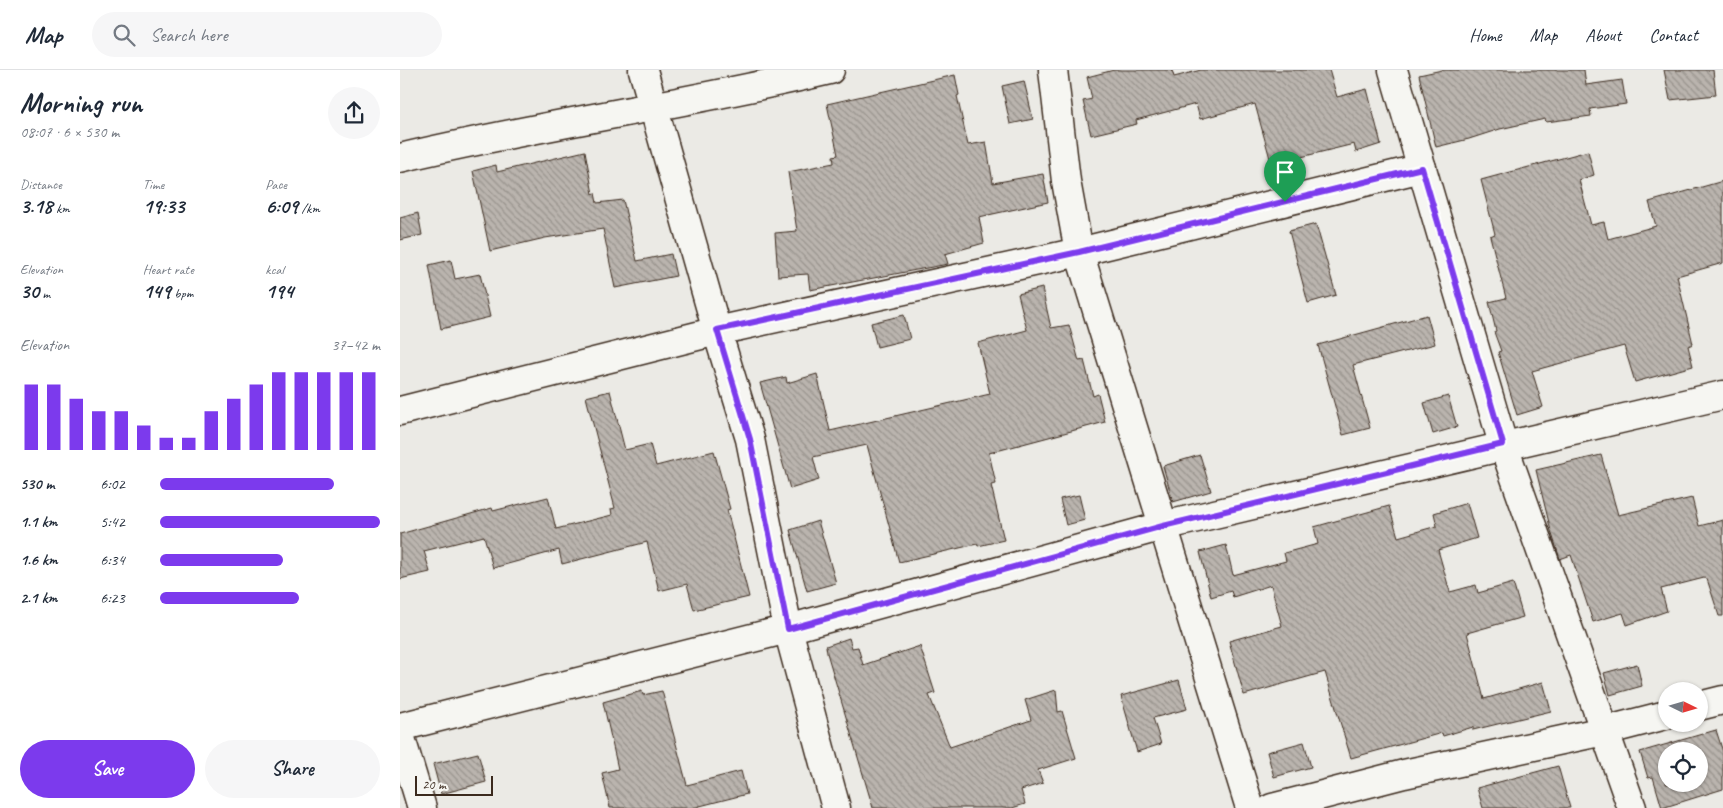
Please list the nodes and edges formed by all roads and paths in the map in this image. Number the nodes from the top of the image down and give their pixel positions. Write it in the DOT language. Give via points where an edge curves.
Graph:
graph roads {
  1 [pos="643,70"];
  2 [pos="830,70"];
  3 [pos="1053,70"];
  4 [pos="1393,70"];
  5 [pos="652,107"];
  6 [pos="400,158"];
  7 [pos="1422,168"];
  8 [pos="1079,252"];
  9 [pos="717,330"];
  10 [pos="1723,394"];
  11 [pos="400,411"];
  12 [pos="1503,444"];
  13 [pos="1163,526"];
  14 [pos="788,629"];
  15 [pos="1723,700"];
  16 [pos="1708,704"];
  17 [pos="1658,717"];
  18 [pos="400,727"];
  19 [pos="1604,731"];
  20 [pos="400,735"];
  21 [pos="422,808"];
  22 [pos="836,808"];
  23 [pos="1250,808"];
  24 [pos="1272,808"];
  25 [pos="1632,808"];
  1 -- 5 [label="street"];
  2 -- 5 [label="street"];
  3 -- 8 [label="street" via="1066,180"];
  4 -- 7 [label="street"];
  5 -- 6 [label="street"];
  5 -- 9 [label="street"];
  7 -- 8 [label="street"];
  7 -- 12 [label="street"];
  8 -- 9 [label="street"];
  8 -- 13 [label="street"];
  9 -- 11 [label="street"];
  9 -- 14 [label="street" via="750,439"];
  10 -- 12 [label="street"];
  12 -- 13 [label="street"];
  12 -- 19 [label="street"];
  13 -- 14 [label="street"];
  13 -- 23 [label="street"];
  14 -- 18 [label="street"];
  14 -- 22 [label="street"];
  15 -- 16 [label="street"];
  17 -- 19 [label="street"];
  19 -- 24 [label="street" via="1404,774"];
  19 -- 25 [label="street"];
  20 -- 21 [label="street"];
}
